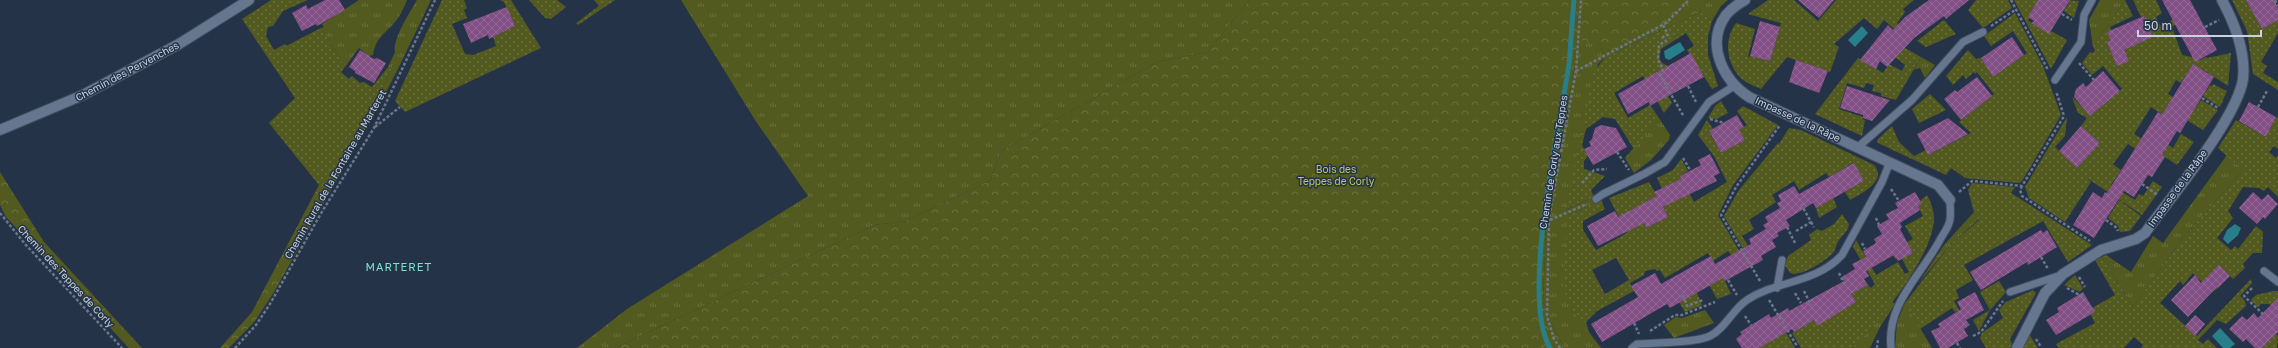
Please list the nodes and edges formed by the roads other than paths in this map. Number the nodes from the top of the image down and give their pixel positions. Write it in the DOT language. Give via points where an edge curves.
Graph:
graph roads {
  1 [pos="249,0"];
  2 [pos="1745,0"];
  3 [pos="2092,0"];
  4 [pos="2222,0"];
  5 [pos="1983,32"];
  6 [pos="2054,81"];
  7 [pos="1734,86"];
  8 [pos="0,130"];
  9 [pos="1858,147"];
  10 [pos="1890,162"];
  11 [pos="1596,200"];
  12 [pos="1950,200"];
  13 [pos="1782,260"];
  14 [pos="2264,271"];
  15 [pos="2063,274"];
  16 [pos="2278,282"];
  17 [pos="1777,288"];
  18 [pos="2010,292"];
  19 [pos="1632,348"];
  20 [pos="1892,348"];
  21 [pos="2017,348"];
  1 -- 8 [label="street, Chemin des Pervenches" via="179,44 83,95"];
  2 -- 7 [label="street, Impasse de la Râpe" via="1721,22 1716,39 1720,60"];
  3 -- 6 [label="lane" via="2084,15 2081,42"];
  4 -- 15 [label="street, Impasse de la Râpe" via="2236,30 2242,60 2243,79 2229,114 2145,233 2136,239 2101,250"];
  5 -- 9 [label="lane" via="1963,42 1912,100"];
  7 -- 9 [label="street, Impasse de la Râpe" via="1749,97"];
  7 -- 11 [label="lane" via="1709,102 1665,162 1602,194"];
  9 -- 10 [label="street, Impasse de la Râpe"];
  10 -- 12 [label="street, Impasse de la Râpe" via="1938,185"];
  10 -- 17 [label="lane" via="1882,182 1842,255 1834,264"];
  12 -- 20 [label="lane" via="1950,220 1932,255 1900,300 1894,313 1891,329"];
  13 -- 17 [label="lane"];
  14 -- 16 [label="lane"];
  15 -- 18 [label="lane"];
  15 -- 21 [label="street, Impasse de la Râpe" via="2046,293"];
  17 -- 19 [label="lane" via="1746,300 1710,336 1677,342 1637,344"];
}
